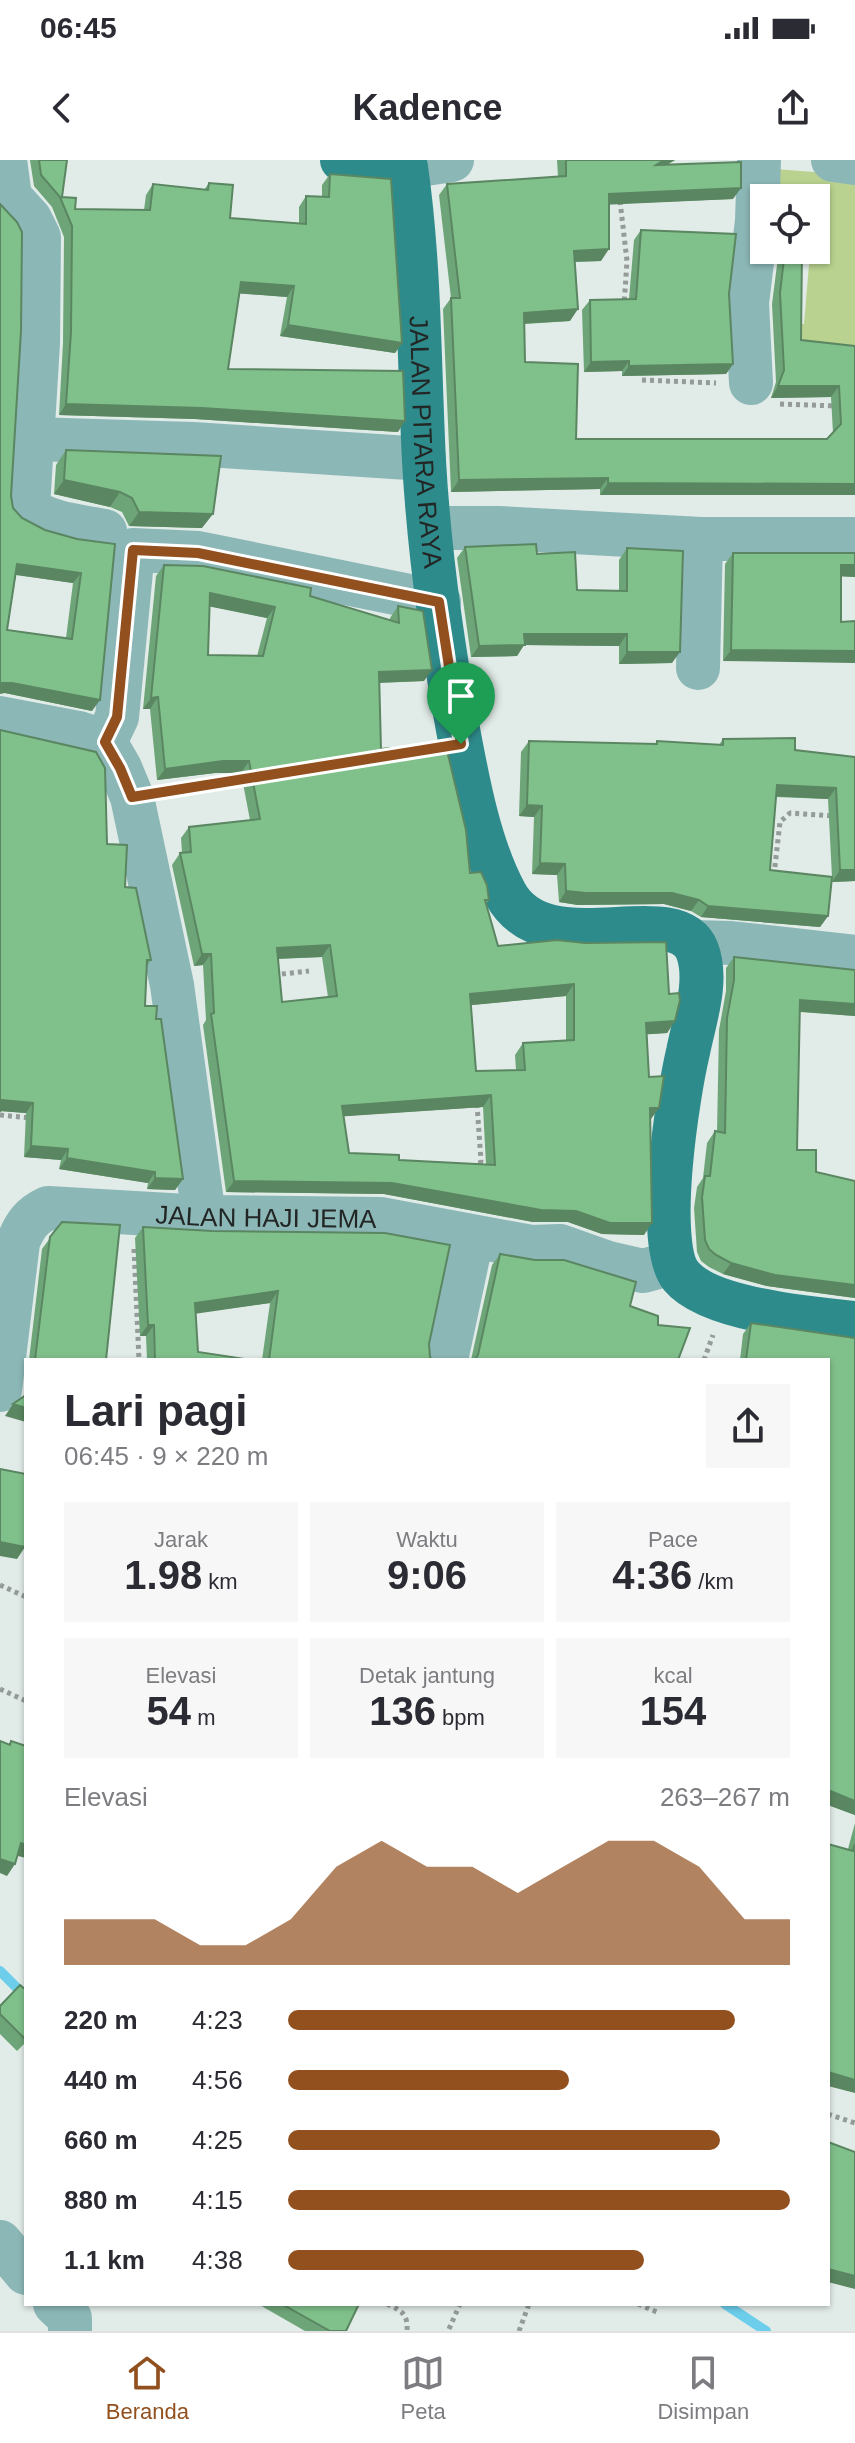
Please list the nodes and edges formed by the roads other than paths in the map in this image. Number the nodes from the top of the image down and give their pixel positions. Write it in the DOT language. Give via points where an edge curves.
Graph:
graph roads {
  1 [pos="5,160"];
  2 [pos="342,160"];
  3 [pos="452,160"];
  4 [pos="759,160"];
  5 [pos="802,160"];
  6 [pos="810,160"];
  7 [pos="833,160"];
  8 [pos="855,163"];
  9 [pos="405,164"];
  10 [pos="751,383"];
  11 [pos="32,439"];
  12 [pos="424,459"];
  13 [pos="430,528"];
  14 [pos="701,539"];
  15 [pos="855,539"];
  16 [pos="119,541"];
  17 [pos="439,602"];
  18 [pos="698,668"];
  19 [pos="0,718"];
  20 [pos="105,742"];
  21 [pos="693,942"];
  22 [pos="855,957"];
  23 [pos="204,1217"];
  24 [pos="472,1238"];
  25 [pos="672,1263"];
  26 [pos="855,1323"];
  27 [pos="446,1358"];
  28 [pos="0,1390"];
  29 [pos="57,2306"];
  30 [pos="70,2331"];
  1 -- 11 [label="street" via="10,197 39,237"];
  2 -- 9 [label="main road"];
  3 -- 9 [label="street"];
  4 -- 10 [label="street" via="747,303"];
  5 -- 6 [label="street"];
  7 -- 8 [label="street"];
  9 -- 12 [label="main road, JALAN PITARA RAYA" via="419,288"];
  11 -- 12 [label="street"];
  11 -- 16 [label="street" via="28,508"];
  12 -- 13 [label="main road, JALAN PITARA RAYA"];
  13 -- 14 [label="street"];
  13 -- 17 [label="main road, JALAN PITARA RAYA"];
  14 -- 15 [label="street"];
  14 -- 18 [label="street"];
  16 -- 17 [label="street"];
  16 -- 20 [label="street" via="117,717"];
  17 -- 21 [label="main road, JALAN PITARA RAYA" via="471,791 511,904 535,921 566,931 652,928"];
  19 -- 20 [label="street"];
  20 -- 23 [label="street" via="132,797 172,985"];
  21 -- 22 [label="street"];
  21 -- 25 [label="main road" via="700,986 677,1105 670,1195"];
  23 -- 24 [label="street, JALAN HAJI JEMA" via="380,1219"];
  23 -- 28 [label="street, JALAN HAJI JEMA" via="48,1208 35,1214 18,1242"];
  24 -- 25 [label="street, JALAN HAJI JEMA" via="560,1246 643,1271"];
  24 -- 27 [label="street"];
  25 -- 26 [label="main road" via="687,1282 722,1301"];
  29 -- 30 [label="street" via="70,2318"];
}
